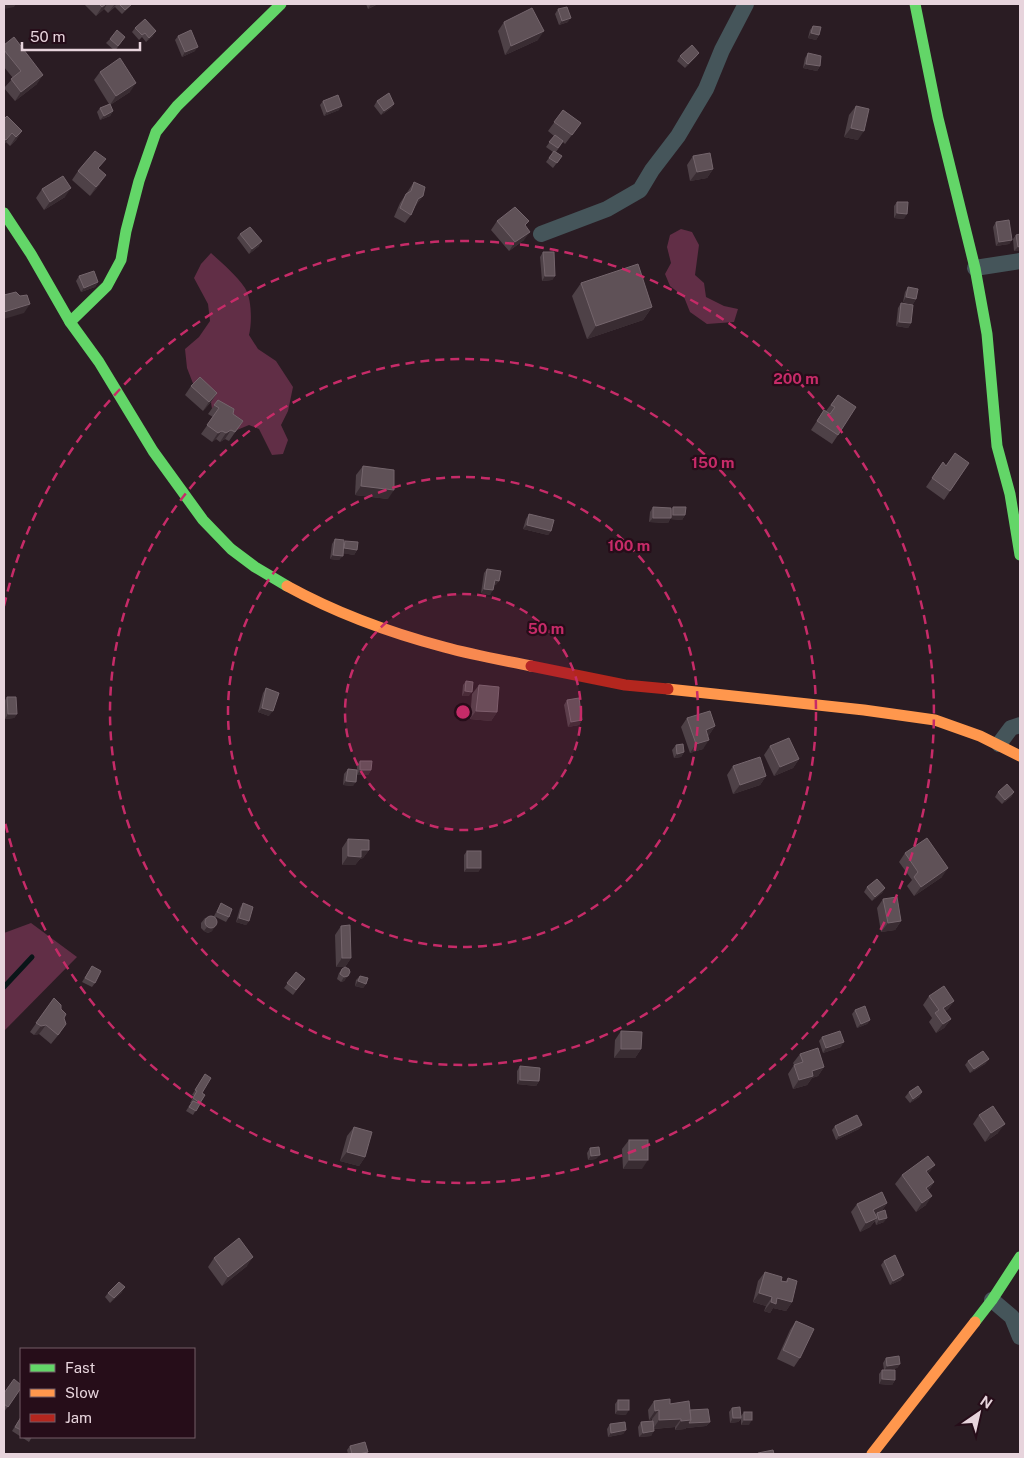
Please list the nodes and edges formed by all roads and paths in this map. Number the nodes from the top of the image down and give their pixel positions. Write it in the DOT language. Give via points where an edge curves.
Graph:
graph roads {
  1 [pos="281,4"];
  2 [pos="746,4"];
  3 [pos="915,4"];
  4 [pos="4,213"];
  5 [pos="541,234"];
  6 [pos="1020,261"];
  7 [pos="974,268"];
  8 [pos="70,322"];
  9 [pos="1020,555"];
  10 [pos="1020,725"];
  11 [pos="999,744"];
  12 [pos="1020,756"];
  13 [pos="1020,1257"];
  14 [pos="992,1300"];
  15 [pos="1020,1337"];
  16 [pos="876,1452"];
  1 -- 8 [label="main road" via="156,132 139,181 121,260 107,286"];
  2 -- 5 [label="street" via="706,89 640,190 606,209"];
  3 -- 7 [label="main road"];
  4 -- 8 [label="main road"];
  6 -- 7 [label="street"];
  7 -- 9 [label="main road" via="988,334 997,446 1010,494"];
  8 -- 11 [label="main road" via="99,362 153,451 203,520 231,549 255,567 320,604 446,648 562,673 638,687 935,720"];
  10 -- 11 [label="street" via="1011,728"];
  11 -- 12 [label="main road"];
  13 -- 14 [label="main road"];
  14 -- 15 [label="street" via="1012,1317"];
  14 -- 16 [label="main road"];
}
